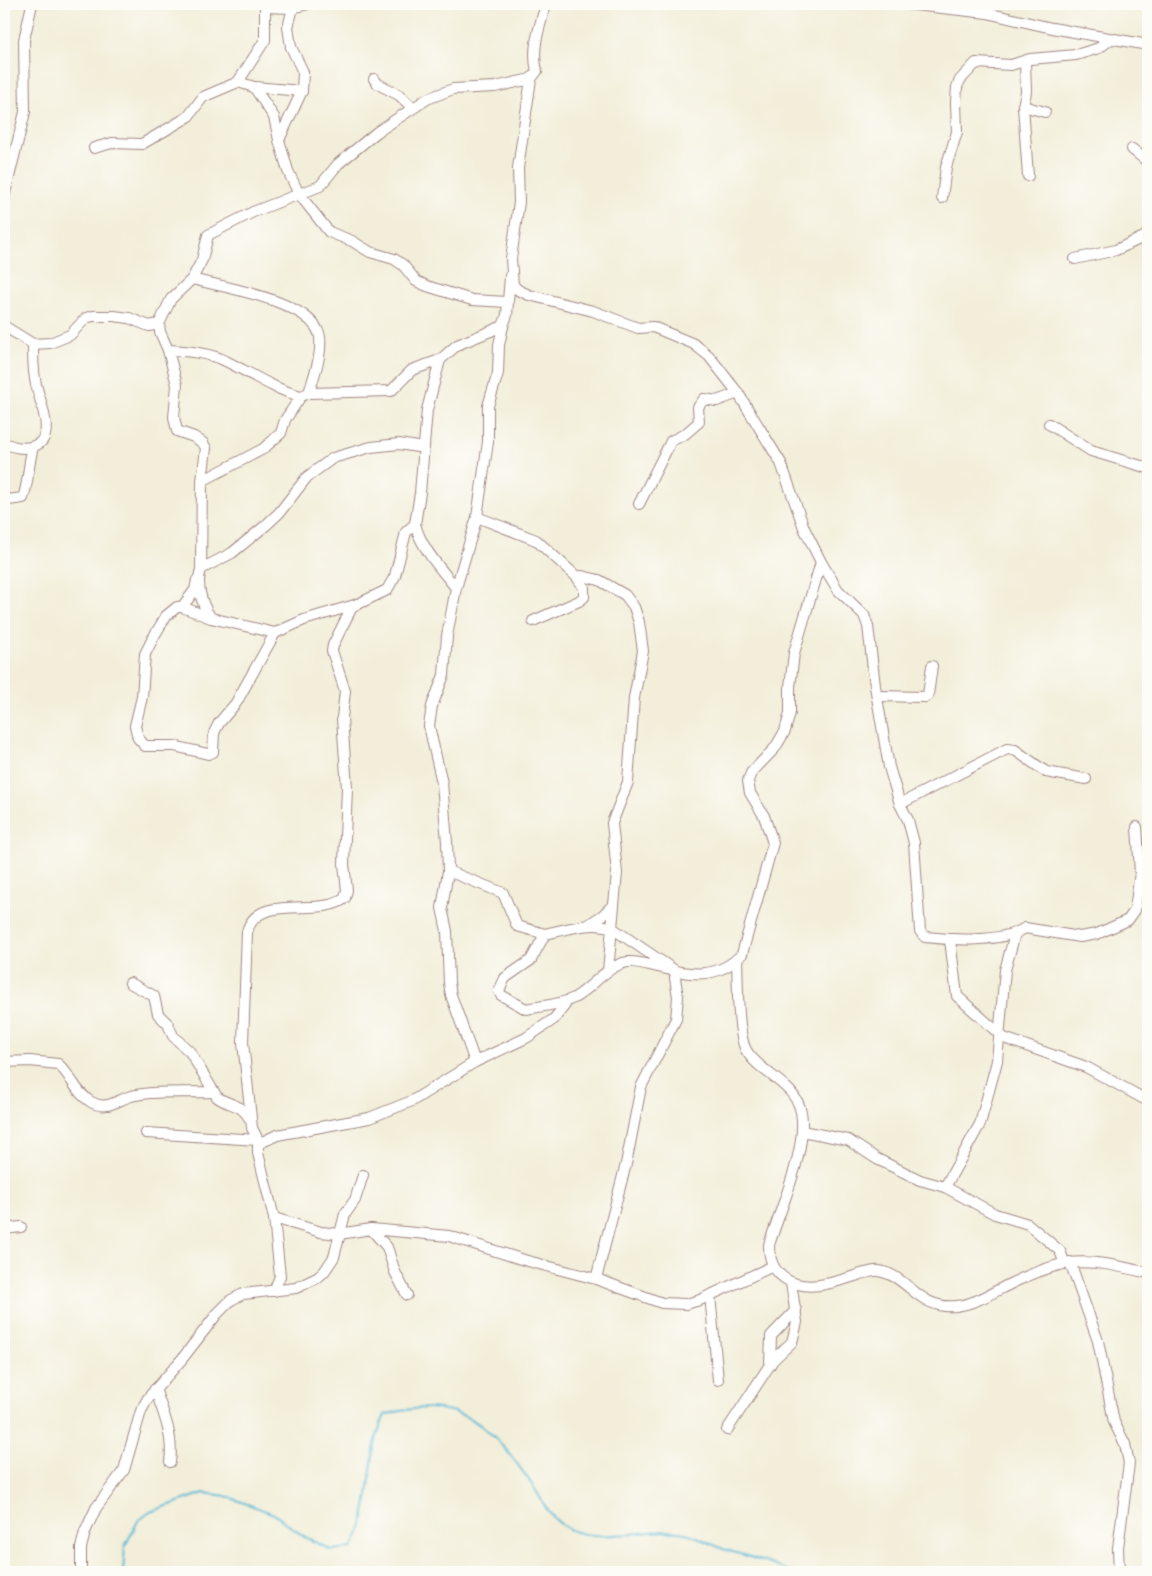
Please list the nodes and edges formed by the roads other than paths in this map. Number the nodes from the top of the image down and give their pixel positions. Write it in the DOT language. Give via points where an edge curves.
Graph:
graph roads {
  1 [pos="32,4"];
  2 [pos="308,4"];
  3 [pos="546,4"];
  4 [pos="906,4"];
  5 [pos="293,6"];
  6 [pos="1111,39"];
  7 [pos="1148,45"];
  8 [pos="1024,61"];
  9 [pos="374,79"];
  10 [pos="531,79"];
  11 [pos="238,82"];
  12 [pos="254,87"];
  13 [pos="302,91"];
  14 [pos="1023,106"];
  15 [pos="412,108"];
  16 [pos="1045,112"];
  17 [pos="279,140"];
  18 [pos="94,148"];
  19 [pos="1132,150"];
  20 [pos="1148,162"];
  21 [pos="1028,176"];
  22 [pos="292,178"];
  23 [pos="299,194"];
  24 [pos="4,197"];
  25 [pos="942,198"];
  26 [pos="282,201"];
  27 [pos="1148,235"];
  28 [pos="1075,260"];
  29 [pos="512,271"];
  30 [pos="192,279"];
  31 [pos="508,302"];
  32 [pos="159,324"];
  33 [pos="4,326"];
  34 [pos="503,326"];
  35 [pos="33,344"];
  36 [pos="168,350"];
  37 [pos="440,360"];
  38 [pos="305,394"];
  39 [pos="738,394"];
  40 [pos="1049,424"];
  41 [pos="4,443"];
  42 [pos="34,447"];
  43 [pos="424,448"];
  44 [pos="1148,468"];
  45 [pos="202,481"];
  46 [pos="4,497"];
  47 [pos="640,504"];
  48 [pos="477,517"];
  49 [pos="414,524"];
  50 [pos="821,562"];
  51 [pos="201,569"];
  52 [pos="576,577"];
  53 [pos="197,580"];
  54 [pos="456,588"];
  55 [pos="358,604"];
  56 [pos="182,607"];
  57 [pos="211,618"];
  58 [pos="534,621"];
  59 [pos="275,633"];
  60 [pos="932,666"];
  61 [pos="878,696"];
  62 [pos="1086,779"];
  63 [pos="900,804"];
  64 [pos="1138,827"];
  65 [pos="448,871"];
  66 [pos="614,904"];
  67 [pos="587,926"];
  68 [pos="612,928"];
  69 [pos="545,934"];
  70 [pos="1015,934"];
  71 [pos="950,940"];
  72 [pos="737,959"];
  73 [pos="608,971"];
  74 [pos="678,972"];
  75 [pos="130,983"];
  76 [pos="565,1006"];
  77 [pos="1000,1034"];
  78 [pos="4,1062"];
  79 [pos="475,1062"];
  80 [pos="214,1092"];
  81 [pos="1148,1101"];
  82 [pos="252,1122"];
  83 [pos="802,1131"];
  84 [pos="146,1132"];
  85 [pos="258,1142"];
  86 [pos="363,1175"];
  87 [pos="945,1188"];
  88 [pos="274,1218"];
  89 [pos="21,1227"];
  90 [pos="4,1229"];
  91 [pos="371,1229"];
  92 [pos="339,1234"];
  93 [pos="1068,1263"];
  94 [pos="773,1266"];
  95 [pos="1148,1273"];
  96 [pos="596,1279"];
  97 [pos="792,1284"];
  98 [pos="274,1291"];
  99 [pos="407,1295"];
  100 [pos="710,1295"];
  101 [pos="796,1310"];
  102 [pos="770,1365"];
  103 [pos="718,1380"];
  104 [pos="154,1389"];
  105 [pos="727,1430"];
  106 [pos="170,1462"];
  107 [pos="81,1572"];
  108 [pos="1119,1572"];
  1 -- 24 [label="street" via="24,40 25,112"];
  2 -- 5 [label="street"];
  3 -- 10 [label="street" via="535,47 537,71"];
  4 -- 6 [label="street" via="986,13"];
  5 -- 11 [label="street" via="265,7 265,40"];
  5 -- 13 [label="street" via="288,27 291,47 303,72"];
  6 -- 7 [label="street"];
  6 -- 8 [label="street" via="1099,48 1076,55"];
  8 -- 14 [label="street" via="1026,92"];
  8 -- 25 [label="street" via="1011,65 976,63 960,80 956,102 957,132 946,167"];
  9 -- 15 [label="street"];
  10 -- 15 [label="street" via="495,87 453,89"];
  10 -- 29 [label="street" via="518,168 519,202"];
  11 -- 12 [label="street"];
  11 -- 18 [label="street" via="203,97 188,117 142,144 112,143"];
  12 -- 13 [label="street"];
  12 -- 17 [label="street" via="274,117"];
  13 -- 17 [label="street"];
  14 -- 16 [label="street"];
  14 -- 21 [label="street"];
  15 -- 23 [label="street" via="338,164 320,186"];
  17 -- 22 [label="street"];
  19 -- 20 [label="street"];
  22 -- 23 [label="street"];
  22 -- 26 [label="street"];
  23 -- 26 [label="street"];
  23 -- 31 [label="street" via="329,232 370,252 394,259 416,281 472,300"];
  26 -- 30 [label="street" via="208,235 202,260"];
  27 -- 28 [label="street" via="1116,250"];
  29 -- 31 [label="street"];
  29 -- 39 [label="street" via="514,285 528,295 593,311 638,328 652,327 694,344 709,356"];
  30 -- 32 [label="street" via="171,299"];
  30 -- 38 [label="street" via="298,310 314,323 320,336 320,355"];
  31 -- 34 [label="street"];
  32 -- 35 [label="street" via="148,326 129,318 93,316 86,318 70,335 50,343"];
  32 -- 36 [label="street"];
  33 -- 35 [label="street"];
  34 -- 37 [label="street" via="457,345"];
  34 -- 48 [label="street" via="498,373 488,406 488,442"];
  35 -- 42 [label="street" via="35,378 46,430"];
  36 -- 38 [label="street" via="219,358 272,387"];
  36 -- 45 [label="street" via="177,385 174,417 177,431 194,436 206,448"];
  37 -- 38 [label="street" via="412,370 402,382 386,392"];
  37 -- 43 [label="street" via="427,410"];
  38 -- 45 [label="street" via="285,420 281,433 263,449"];
  39 -- 47 [label="street" via="717,401 704,399 698,407 699,422 671,441"];
  39 -- 50 [label="street" via="781,463 804,528"];
  40 -- 44 [label="street" via="1091,451"];
  41 -- 42 [label="street" via="19,448"];
  42 -- 46 [label="street" via="23,498 8,500"];
  43 -- 49 [label="street"];
  43 -- 51 [label="street" via="399,444 371,447 333,458 307,477 265,526 232,553"];
  45 -- 51 [label="street"];
  48 -- 52 [label="street" via="536,540"];
  48 -- 54 [label="street"];
  49 -- 54 [label="street" via="432,556"];
  49 -- 55 [label="street" via="406,532 395,576 387,590"];
  50 -- 61 [label="street" via="838,590 864,616"];
  50 -- 72 [label="street" via="794,653 790,714 785,731 748,781 750,793 764,816 773,843 742,954"];
  51 -- 53 [label="street"];
  52 -- 58 [label="street" via="584,588 584,597"];
  52 -- 66 [label="street" via="598,580 625,594 639,622 643,651 634,698 628,782 612,823 617,873"];
  53 -- 56 [label="street" via="195,590"];
  53 -- 57 [label="street"];
  54 -- 65 [label="street" via="444,675 432,706 430,726 442,783"];
  55 -- 59 [label="street" via="304,620"];
  55 -- 82 [label="street" via="352,608 332,651 346,691 342,718 347,788 344,864 347,890 340,903 274,909 248,925 243,1042"];
  56 -- 57 [label="street"];
  56 -- 59 [label="street" via="166,616 145,654 142,697 134,731 149,747 174,746 208,754 212,752 214,733 219,723 236,703"];
  57 -- 59 [label="street"];
  60 -- 61 [label="street" via="925,697"];
  61 -- 63 [label="street"];
  62 -- 63 [label="street" via="1046,772 1015,750 1007,749"];
  63 -- 71 [label="street" via="914,843 920,931 925,937"];
  64 -- 70 [label="street" via="1140,872 1135,910 1128,920 1097,934 1080,937 1025,928"];
  65 -- 69 [label="street" via="503,893 517,926"];
  65 -- 79 [label="street" via="442,908 449,952 449,983"];
  66 -- 67 [label="street"];
  66 -- 68 [label="street"];
  67 -- 68 [label="street"];
  67 -- 69 [label="street"];
  68 -- 73 [label="street"];
  68 -- 74 [label="street"];
  69 -- 73 [label="street" via="531,960 505,978 499,991 501,995 526,1008 564,1001 591,987"];
  70 -- 71 [label="street"];
  70 -- 77 [label="street" via="1005,970"];
  71 -- 77 [label="street" via="957,996"];
  72 -- 74 [label="street" via="711,973"];
  72 -- 83 [label="street" via="738,1000 746,1050 795,1098 802,1112"];
  73 -- 74 [label="street" via="629,962"];
  74 -- 96 [label="street" via="675,978 678,1009 674,1026 641,1086 626,1164"];
  75 -- 80 [label="street" via="154,996 158,1014 168,1024 173,1036 190,1052"];
  76 -- 79 [label="street" via="554,1019 526,1038"];
  77 -- 81 [label="street" via="1021,1045 1086,1067"];
  77 -- 87 [label="street" via="997,1061 980,1124"];
  78 -- 80 [label="street" via="58,1064 81,1094 102,1106 129,1097"];
  79 -- 85 [label="street" via="412,1100 369,1118 277,1135"];
  80 -- 82 [label="street" via="224,1102 241,1106"];
  82 -- 85 [label="street"];
  83 -- 87 [label="street" via="848,1140 877,1159"];
  83 -- 94 [label="street" via="791,1182 769,1245"];
  84 -- 85 [label="street"];
  85 -- 88 [label="street"];
  86 -- 92 [label="street"];
  87 -- 93 [label="street" via="995,1214 1028,1224 1060,1251"];
  88 -- 92 [label="street"];
  88 -- 98 [label="street" via="280,1276"];
  89 -- 90 [label="street"];
  91 -- 92 [label="street"];
  91 -- 96 [label="street" via="449,1236"];
  91 -- 99 [label="street" via="387,1247"];
  92 -- 98 [label="street" via="334,1257 324,1272 296,1288"];
  93 -- 95 [label="street" via="1118,1265"];
  93 -- 97 [label="street" via="1024,1277 959,1306 932,1304 877,1270 827,1283"];
  93 -- 108 [label="street" via="1098,1341 1114,1422 1129,1463 1118,1548"];
  94 -- 97 [label="street"];
  94 -- 100 [label="street"];
  96 -- 100 [label="street" via="662,1303 686,1304"];
  97 -- 101 [label="street"];
  98 -- 104 [label="street" via="244,1294 232,1300"];
  100 -- 103 [label="street"];
  101 -- 102 [label="street" via="792,1342"];
  101 -- 102 [label="street" via="771,1336"];
  102 -- 105 [label="street"];
  104 -- 106 [label="street" via="170,1438"];
  104 -- 107 [label="street" via="141,1411 124,1470 96,1508 85,1532"];
}
